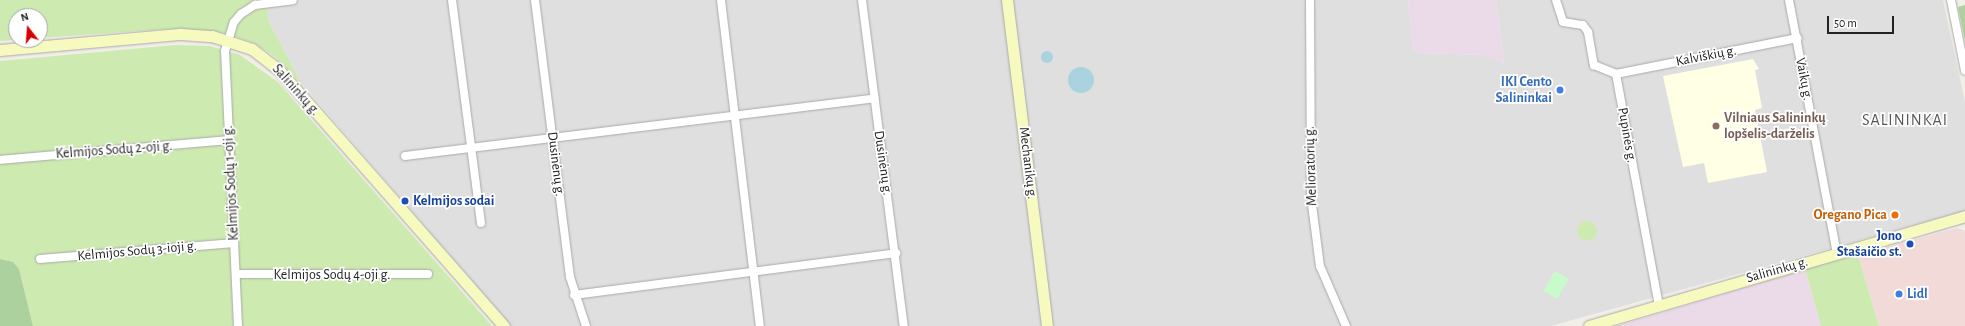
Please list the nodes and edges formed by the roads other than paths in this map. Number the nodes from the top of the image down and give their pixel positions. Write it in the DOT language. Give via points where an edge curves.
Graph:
graph roads {
  1 [pos="293,0"];
  2 [pos="452,0"];
  3 [pos="535,0"];
  4 [pos="721,0"];
  5 [pos="862,0"];
  6 [pos="1007,0"];
  7 [pos="1310,0"];
  8 [pos="1556,0"];
  9 [pos="1789,0"];
  10 [pos="1951,0"];
  11 [pos="1797,38"];
  12 [pos="227,41"];
  13 [pos="0,50"];
  14 [pos="1965,71"];
  15 [pos="1616,74"];
  16 [pos="874,98"];
  17 [pos="735,115"];
  18 [pos="552,137"];
  19 [pos="228,140"];
  20 [pos="471,148"];
  21 [pos="405,156"];
  22 [pos="0,160"];
  23 [pos="1965,216"];
  24 [pos="481,223"];
  25 [pos="234,243"];
  26 [pos="896,253"];
  27 [pos="1838,253"];
  28 [pos="40,260"];
  29 [pos="754,271"];
  30 [pos="237,274"];
  31 [pos="428,274"];
  32 [pos="574,295"];
  33 [pos="1659,305"];
  34 [pos="238,326"];
  35 [pos="504,326"];
  36 [pos="586,326"];
  37 [pos="760,326"];
  38 [pos="904,326"];
  39 [pos="1047,326"];
  40 [pos="1346,326"];
  41 [pos="1589,326"];
  1 -- 12 [label="street" via="248,9 234,22"];
  2 -- 20 [label="street"];
  3 -- 18 [label="street, Dusinėnų g."];
  4 -- 17 [label="street"];
  5 -- 16 [label="street, Dusinėnų g."];
  6 -- 39 [label="main road, Mechanikų g."];
  7 -- 40 [label="street, Melioratorių g." via="1312,204 1320,266"];
  8 -- 15 [label="street" via="1563,22 1583,25 1588,32 1594,65"];
  9 -- 11 [label="street, Vaikų g."];
  10 -- 14 [label="street"];
  11 -- 15 [label="street, Kalviškių g."];
  11 -- 27 [label="street, Vaikų g."];
  12 -- 13 [label="main road, Salininkų g." via="181,34"];
  12 -- 19 [label="street, Kelmijos Sodų 1-oji g."];
  12 -- 35 [label="main road, Salininkų g." via="252,49 279,70"];
  15 -- 33 [label="street, Pupinės g."];
  16 -- 17 [label="street"];
  16 -- 26 [label="street, Dusinėnų g."];
  17 -- 18 [label="street"];
  17 -- 29 [label="street"];
  18 -- 20 [label="street"];
  18 -- 32 [label="street, Dusinėnų g."];
  19 -- 22 [label="street, Kelmijos Sodų 2-oji g."];
  19 -- 25 [label="street, Kelmijos Sodų 1-oji g."];
  20 -- 21 [label="street"];
  20 -- 24 [label="street"];
  23 -- 27 [label="main road, Salininkų g."];
  25 -- 28 [label="street, Kelmijos Sodų 3-ioji g."];
  25 -- 30 [label="street, Kelmijos Sodų 1-oji g."];
  26 -- 29 [label="street"];
  26 -- 38 [label="street, Dusinėnų g."];
  27 -- 33 [label="main road, Salininkų g."];
  29 -- 32 [label="street"];
  29 -- 37 [label="street"];
  30 -- 31 [label="street, Kelmijos Sodų 4-oji g."];
  30 -- 34 [label="street, Kelmijos Sodų 1-oji g."];
  32 -- 36 [label="street, Dusinėnų g."];
  33 -- 41 [label="main road, Salininkų g."];
}
